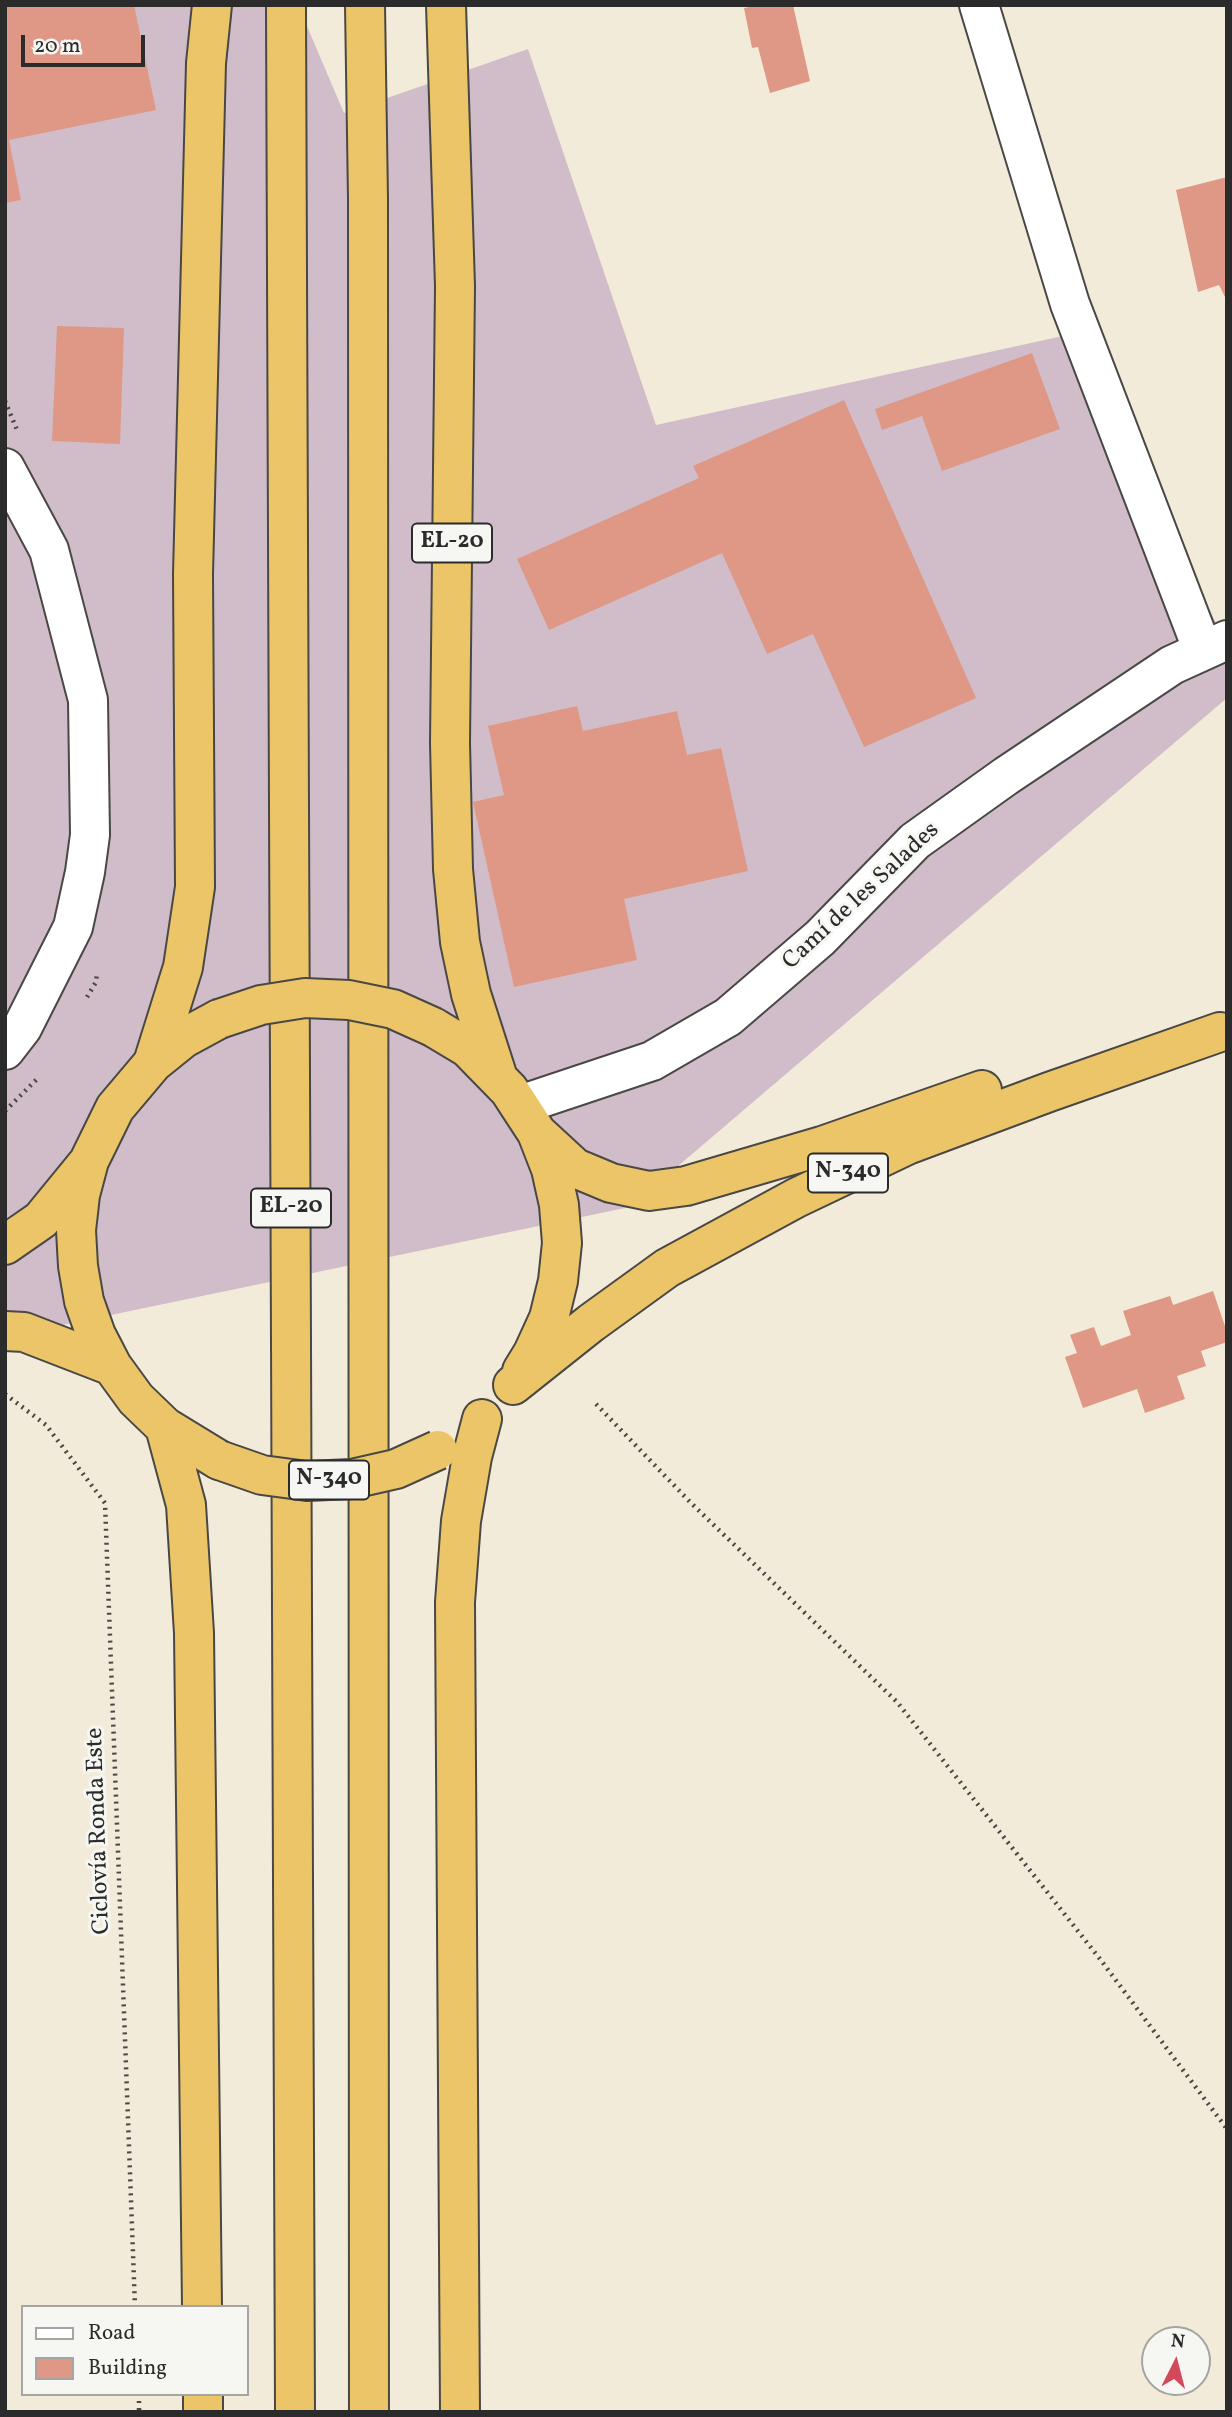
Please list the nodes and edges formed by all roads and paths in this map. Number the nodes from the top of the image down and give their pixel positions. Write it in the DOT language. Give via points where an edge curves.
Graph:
graph roads {
  1 [pos="212,5"];
  2 [pos="286,5"];
  3 [pos="365,5"];
  4 [pos="446,5"];
  5 [pos="979,5"];
  6 [pos="5,468"];
  7 [pos="1215,645"];
  8 [pos="1223,1031"];
  9 [pos="5,1050"];
  10 [pos="153,1063"];
  11 [pos="518,1104"];
  12 [pos="89,1161"];
  13 [pos="5,1245"];
  14 [pos="5,1331"];
  15 [pos="112,1366"];
  16 [pos="513,1385"];
  17 [pos="5,1394"];
  18 [pos="596,1404"];
  19 [pos="482,1419"];
  20 [pos="165,1427"];
  21 [pos="1227,2129"];
  22 [pos="135,2305"];
  23 [pos="202,2305"];
  24 [pos="295,2412"];
  25 [pos="369,2412"];
  26 [pos="460,2412"];
  1 -- 10 [label="highway" via="206,63 193,574 195,887 183,967"];
  2 -- 24 [label="highway, EL-20"];
  3 -- 25 [label="highway"];
  4 -- 11 [label="highway, EL-20" via="455,286 453,869 471,994"];
  5 -- 7 [label="street" via="1070,304"];
  6 -- 9 [label="street" via="49,550 88,700 90,835 73,927 22,1028"];
  7 -- 11 [label="street, Camí de les Salades" via="1172,665 915,841 820,938 728,1017 652,1060"];
  8 -- 11 [label="highway, N-340" via="1101,1049 822,1146 686,1186 649,1191 611,1183 575,1168"];
  8 -- 16 [label="highway, N-340" via="907,1145 796,1198 667,1268"];
  10 -- 11 [label="highway, N-340, bridge" via="184,1038 219,1019 261,1005 305,998 349,1000 433,1027 468,1048"];
  10 -- 12 [label="highway, N-340" via="115,1108"];
  11 -- 16 [label="highway, N-340" via="551,1169 562,1244 549,1318"];
  12 -- 13 [label="highway, N-340" via="41,1220"];
  12 -- 15 [label="highway, N-340" via="76,1230 78,1266 84,1301"];
  14 -- 15 [label="highway" via="24,1332"];
  15 -- 20 [label="highway, N-340" via="136,1399"];
  16 -- 19 [label="highway, N-340"];
  17 -- 22 [label="path, Ciclovía Ronda Este" via="46,1425 105,1503"];
  18 -- 21 [label="path" via="691,1503 897,1702"];
  19 -- 20 [label="highway, N-340, bridge" via="438,1451 396,1469 352,1479 307,1481 262,1475 219,1460"];
  19 -- 26 [label="highway" via="461,1521 455,1602"];
  20 -- 23 [label="highway" via="186,1505 194,1633"];
}
